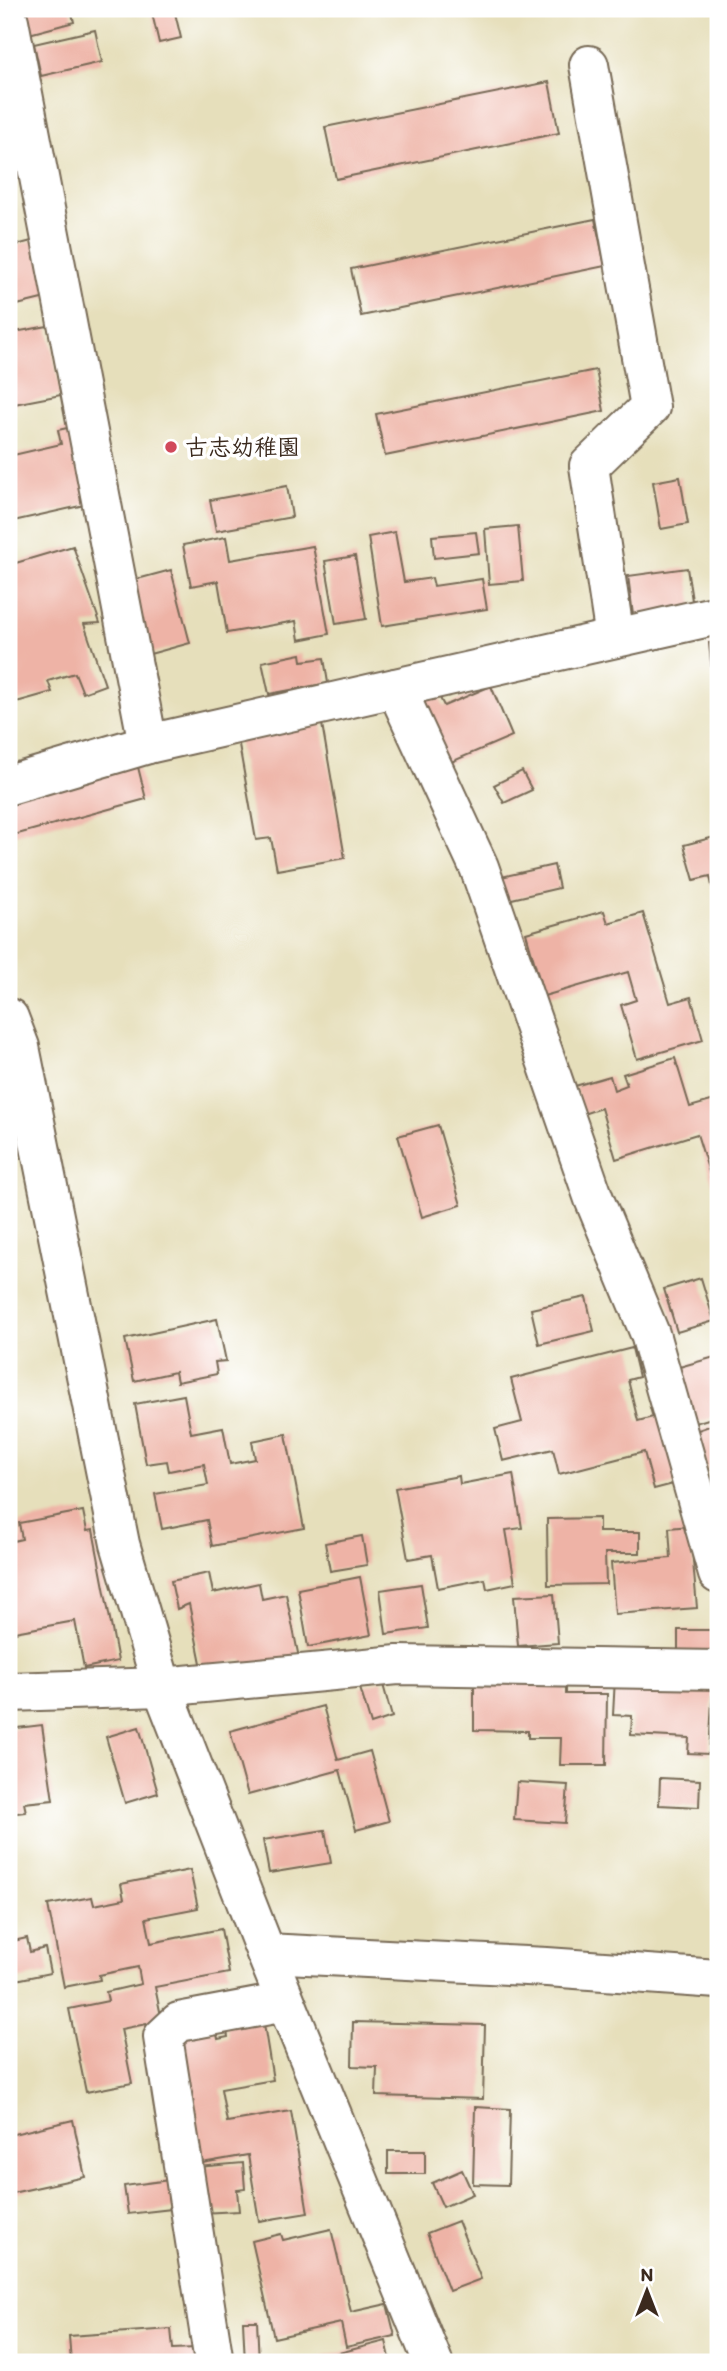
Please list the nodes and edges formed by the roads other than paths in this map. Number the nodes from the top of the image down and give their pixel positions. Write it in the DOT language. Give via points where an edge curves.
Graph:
graph roads {
  1 [pos="9,21"];
  2 [pos="589,65"];
  3 [pos="718,615"];
  4 [pos="615,638"];
  5 [pos="396,688"];
  6 [pos="148,744"];
  7 [pos="9,785"];
  8 [pos="9,1018"];
  9 [pos="718,1574"];
  10 [pos="718,1670"];
  11 [pos="162,1687"];
  12 [pos="9,1692"];
  13 [pos="266,1954"];
  14 [pos="718,1979"];
  15 [pos="285,2002"];
  16 [pos="214,2362"];
  17 [pos="433,2362"];
  1 -- 6 [label="street"];
  2 -- 4 [label="street" via="650,407 589,466"];
  3 -- 4 [label="street"];
  4 -- 5 [label="street"];
  5 -- 6 [label="street"];
  5 -- 9 [label="street" via="480,867 594,1199 650,1334"];
  6 -- 7 [label="street"];
  8 -- 11 [label="street" via="20,1047 120,1544"];
  10 -- 11 [label="street" via="398,1665"];
  11 -- 12 [label="street"];
  11 -- 13 [label="street"];
  13 -- 14 [label="street"];
  13 -- 15 [label="street"];
  15 -- 16 [label="street" via="179,2022 163,2037"];
  15 -- 17 [label="street"];
}
